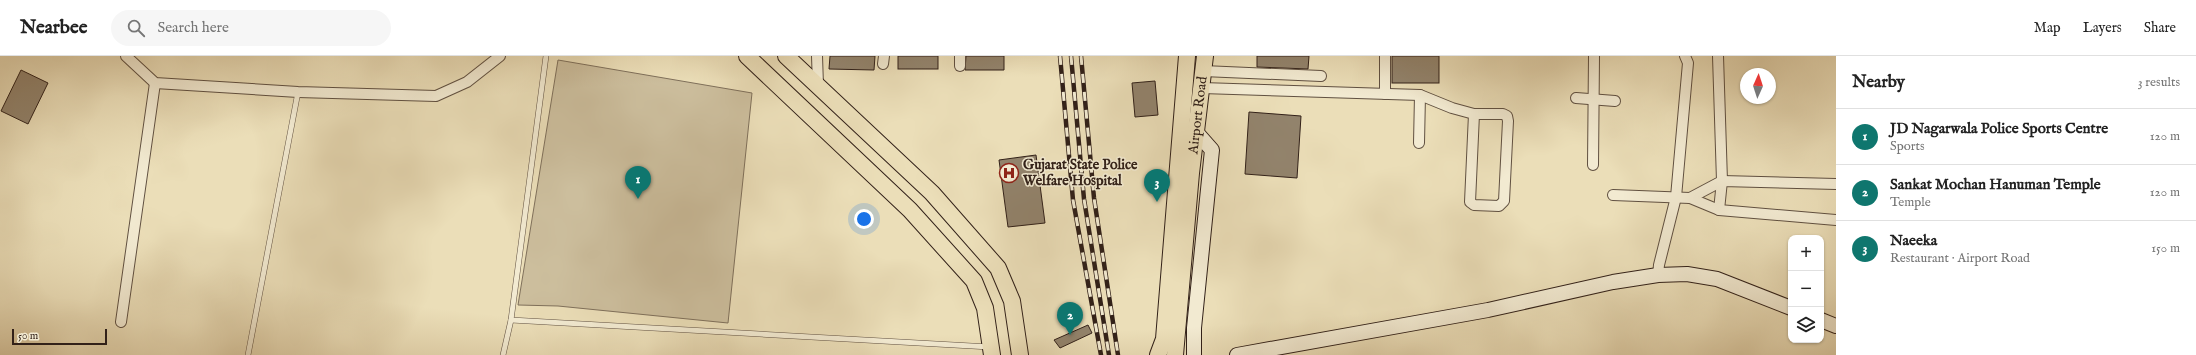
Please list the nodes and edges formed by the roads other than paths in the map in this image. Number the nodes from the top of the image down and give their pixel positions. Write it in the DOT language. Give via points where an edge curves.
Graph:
graph roads {
  1 [pos="126,56"];
  2 [pos="500,56"];
  3 [pos="546,56"];
  4 [pos="747,56"];
  5 [pos="786,56"];
  6 [pos="818,56"];
  7 [pos="1187,56"];
  8 [pos="1386,56"];
  9 [pos="1594,56"];
  10 [pos="1718,56"];
  11 [pos="1689,58"];
  12 [pos="1204,64"];
  13 [pos="1321,76"];
  14 [pos="155,83"];
  15 [pos="818,85"];
  16 [pos="1202,88"];
  17 [pos="298,92"];
  18 [pos="1385,94"];
  19 [pos="1420,95"];
  20 [pos="1576,98"];
  21 [pos="1594,99"];
  22 [pos="1615,101"];
  23 [pos="1474,114"];
  24 [pos="1190,132"];
  25 [pos="1419,143"];
  26 [pos="1593,165"];
  27 [pos="1185,170"];
  28 [pos="1722,181"];
  29 [pos="1836,184"];
  30 [pos="1613,195"];
  31 [pos="1676,197"];
  32 [pos="1690,198"];
  33 [pos="1719,210"];
  34 [pos="1836,220"];
  35 [pos="1658,275"];
  36 [pos="1788,307"];
  37 [pos="511,320"];
  38 [pos="1824,321"];
  39 [pos="121,322"];
  40 [pos="1836,326"];
  41 [pos="991,351"];
  42 [pos="248,355"];
  43 [pos="503,355"];
  44 [pos="1020,355"];
  45 [pos="1158,355"];
  46 [pos="1174,355"];
  47 [pos="1194,355"];
  48 [pos="1237,355"];
  1 -- 14 [label="street"];
  2 -- 17 [label="street" via="467,82 436,96"];
  3 -- 37 [label="lane"];
  4 -- 41 [label="main road" via="910,210 974,281 985,308"];
  5 -- 15 [label="main road"];
  6 -- 15 [label="street"];
  7 -- 24 [label="main road, Airport Road"];
  8 -- 18 [label="street"];
  9 -- 21 [label="street"];
  10 -- 28 [label="street"];
  11 -- 31 [label="street"];
  12 -- 13 [label="street"];
  12 -- 16 [label="main road, Airport Road"];
  14 -- 17 [label="street"];
  14 -- 39 [label="street"];
  15 -- 44 [label="main road" via="932,193 998,268 1012,301"];
  16 -- 18 [label="street"];
  16 -- 24 [label="main road, Airport Road"];
  17 -- 42 [label="lane"];
  18 -- 19 [label="street"];
  19 -- 23 [label="street"];
  19 -- 25 [label="street"];
  20 -- 21 [label="street"];
  21 -- 22 [label="street"];
  21 -- 26 [label="street"];
  23 -- 23 [label="street" via="1507,116 1504,200 1499,206 1474,205 1470,202"];
  24 -- 27 [label="main road, Airport Road"];
  24 -- 47 [label="street" via="1212,150 1194,328"];
  27 -- 45 [label="main road" via="1164,339"];
  27 -- 46 [label="main road"];
  28 -- 29 [label="street"];
  28 -- 32 [label="street"];
  28 -- 33 [label="street"];
  30 -- 31 [label="street"];
  31 -- 32 [label="street"];
  31 -- 35 [label="street"];
  32 -- 33 [label="street"];
  33 -- 34 [label="street"];
  35 -- 36 [label="street" via="1688,274 1717,279"];
  35 -- 48 [label="street" via="1613,282 1488,310"];
  37 -- 41 [label="lane"];
  37 -- 43 [label="lane"];
  38 -- 40 [label="street"];
}
